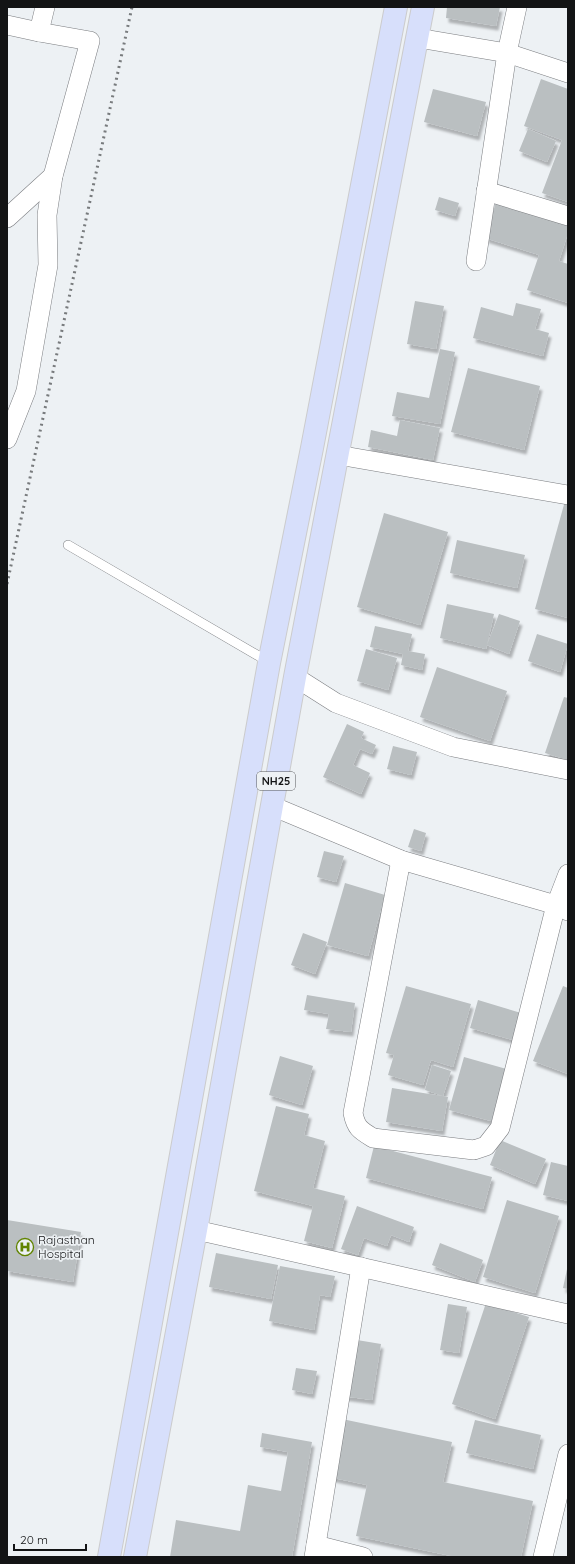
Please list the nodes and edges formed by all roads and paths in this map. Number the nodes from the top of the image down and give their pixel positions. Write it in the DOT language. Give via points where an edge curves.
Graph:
graph roads {
  1 [pos="45,7"];
  2 [pos="396,7"];
  3 [pos="423,7"];
  4 [pos="517,7"];
  5 [pos="7,25"];
  6 [pos="39,32"];
  7 [pos="418,38"];
  8 [pos="507,53"];
  9 [pos="568,73"];
  10 [pos="52,176"];
  11 [pos="486,190"];
  12 [pos="568,216"];
  13 [pos="7,218"];
  14 [pos="476,260"];
  15 [pos="7,439"];
  16 [pos="338,455"];
  17 [pos="568,495"];
  18 [pos="68,544"];
  19 [pos="270,663"];
  20 [pos="295,677"];
  21 [pos="568,770"];
  22 [pos="272,806"];
  23 [pos="401,860"];
  24 [pos="568,874"];
  25 [pos="562,908"];
  26 [pos="196,1230"];
  27 [pos="361,1267"];
  28 [pos="568,1314"];
  29 [pos="568,1454"];
  30 [pos="564,1491"];
  31 [pos="315,1551"];
  32 [pos="109,1557"];
  33 [pos="135,1557"];
  34 [pos="363,1557"];
  35 [pos="543,1557"];
  1 -- 6 [label="street"];
  2 -- 19 [label="main road, NH25"];
  3 -- 7 [label="main road, NH25"];
  4 -- 8 [label="street"];
  5 -- 6 [label="street"];
  6 -- 10 [label="street" via="90,40"];
  7 -- 8 [label="street"];
  7 -- 16 [label="main road, NH25"];
  8 -- 9 [label="street"];
  8 -- 11 [label="street"];
  10 -- 13 [label="street"];
  10 -- 15 [label="street" via="47,216 48,265 26,391"];
  11 -- 12 [label="street"];
  11 -- 14 [label="street"];
  16 -- 17 [label="street"];
  16 -- 20 [label="main road, NH25"];
  18 -- 19 [label="lane"];
  19 -- 32 [label="main road, NH25"];
  20 -- 21 [label="street" via="336,703 453,747"];
  20 -- 22 [label="main road, NH25"];
  22 -- 23 [label="street"];
  22 -- 26 [label="main road, NH25"];
  23 -- 25 [label="street"];
  23 -- 25 [label="street" via="353,1113 355,1124 373,1138 474,1150 486,1146 492,1139 500,1128"];
  24 -- 25 [label="street"];
  26 -- 27 [label="street"];
  26 -- 33 [label="main road, NH25"];
  27 -- 28 [label="street"];
  27 -- 31 [label="street"];
  29 -- 30 [label="street"];
  30 -- 35 [label="street"];
  31 -- 34 [label="street"];
}
